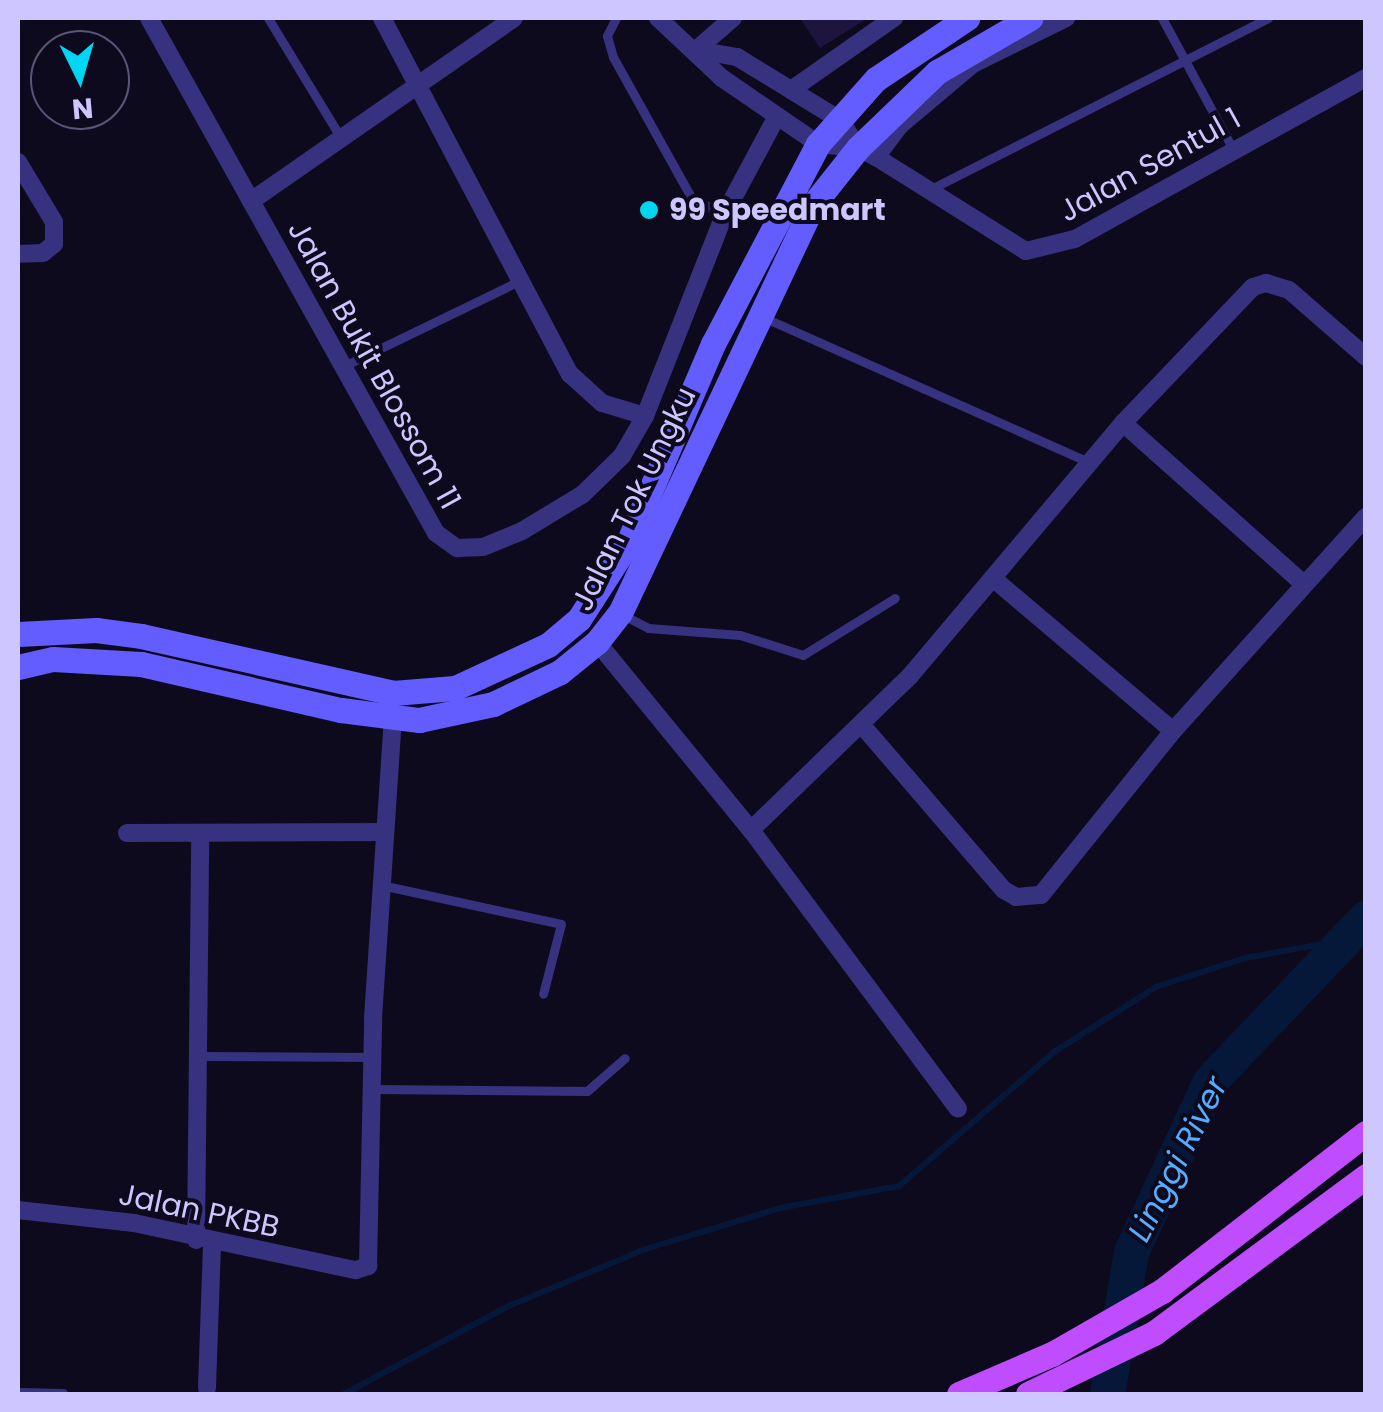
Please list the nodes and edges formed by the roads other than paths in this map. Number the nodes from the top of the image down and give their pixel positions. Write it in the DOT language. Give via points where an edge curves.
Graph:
graph roads {
  1 [pos="150,18"];
  2 [pos="268,18"];
  3 [pos="382,18"];
  4 [pos="514,18"];
  5 [pos="616,18"];
  6 [pos="658,18"];
  7 [pos="733,18"];
  8 [pos="894,18"];
  9 [pos="967,18"];
  10 [pos="1030,18"];
  11 [pos="1066,18"];
  12 [pos="1162,18"];
  13 [pos="1268,18"];
  14 [pos="696,50"];
  15 [pos="1184,60"];
  16 [pos="1366,78"];
  17 [pos="420,83"];
  18 [pos="792,90"];
  19 [pos="777,116"];
  20 [pos="840,120"];
  21 [pos="341,138"];
  22 [pos="818,144"];
  23 [pos="1234,151"];
  24 [pos="867,152"];
  25 [pos="18,162"];
  26 [pos="930,189"];
  27 [pos="251,201"];
  28 [pos="724,214"];
  29 [pos="18,254"];
  30 [pos="521,280"];
  31 [pos="758,315"];
  32 [pos="1366,357"];
  33 [pos="340,368"];
  34 [pos="645,416"];
  35 [pos="1123,424"];
  36 [pos="1091,463"];
  37 [pos="1366,517"];
  38 [pos="995,580"];
  39 [pos="1304,584"];
  40 [pos="895,598"];
  41 [pos="620,613"];
  42 [pos="18,634"];
  43 [pos="598,642"];
  44 [pos="18,667"];
  45 [pos="392,719"];
  46 [pos="861,724"];
  47 [pos="1174,731"];
  48 [pos="750,830"];
  49 [pos="385,832"];
  50 [pos="127,833"];
  51 [pos="200,835"];
  52 [pos="381,886"];
  53 [pos="542,994"];
  54 [pos="198,1056"];
  55 [pos="372,1058"];
  56 [pos="625,1058"];
  57 [pos="372,1089"];
  58 [pos="958,1109"];
  59 [pos="1366,1133"];
  60 [pos="1366,1176"];
  61 [pos="18,1210"];
  62 [pos="204,1242"];
  63 [pos="206,1388"];
  64 [pos="18,1392"];
  65 [pos="62,1393"];
  66 [pos="959,1394"];
  67 [pos="1028,1394"];
  1 -- 27 [label="street, Jalan Bukit Blossom 11"];
  2 -- 21 [label="lane"];
  3 -- 17 [label="street"];
  4 -- 17 [label="street"];
  5 -- 28 [label="lane" via="608,36 622,72 691,198"];
  6 -- 14 [label="street"];
  7 -- 14 [label="street"];
  8 -- 18 [label="street"];
  9 -- 20 [label="main road, Jalan Tok Ungku" via="876,79"];
  10 -- 24 [label="main road, Jalan Tok Ungku" via="937,72"];
  11 -- 24 [label="street" via="973,64"];
  12 -- 15 [label="lane"];
  13 -- 15 [label="lane"];
  14 -- 18 [label="street" via="737,57"];
  14 -- 19 [label="street" via="722,78"];
  15 -- 23 [label="lane"];
  15 -- 26 [label="lane"];
  16 -- 23 [label="street, Jalan Sentul 1"];
  17 -- 21 [label="street"];
  17 -- 30 [label="street"];
  18 -- 20 [label="street"];
  19 -- 22 [label="street"];
  19 -- 28 [label="street, Jalan Bukit Blossom 11"];
  20 -- 22 [label="main road, Jalan Tok Ungku"];
  20 -- 24 [label="street"];
  21 -- 27 [label="street"];
  22 -- 24 [label="street"];
  22 -- 42 [label="main road, Jalan Tok Ungku" via="713,344 628,543 579,619 548,645 456,688 392,693 142,636 96,630"];
  23 -- 26 [label="street, Jalan Sentul 1" via="1044,250 1010,246"];
  24 -- 26 [label="street, Jalan Sentul 1"];
  24 -- 31 [label="main road, Jalan Tok Ungku" via="812,206"];
  25 -- 29 [label="street" via="54,222 54,244 43,253"];
  27 -- 33 [label="street, Jalan Bukit Blossom 11"];
  28 -- 34 [label="street, Jalan Bukit Blossom 11"];
  30 -- 33 [label="lane"];
  30 -- 34 [label="street" via="580,387"];
  31 -- 36 [label="lane"];
  31 -- 41 [label="main road, Jalan Tok Ungku"];
  32 -- 35 [label="street" via="1289,290 1266,283 1243,295"];
  33 -- 34 [label="street, Jalan Bukit Blossom 11" via="436,533 457,548 482,547 522,531 582,494 622,456"];
  35 -- 36 [label="street"];
  35 -- 39 [label="street"];
  36 -- 38 [label="street"];
  37 -- 39 [label="street"];
  38 -- 46 [label="street"];
  38 -- 47 [label="street"];
  39 -- 47 [label="street"];
  40 -- 41 [label="lane" via="803,655 740,635 648,628"];
  41 -- 43 [label="main road, Jalan Tok Ungku"];
  43 -- 45 [label="main road, Jalan Tok Ungku" via="560,672 493,704 454,716"];
  43 -- 48 [label="street"];
  44 -- 45 [label="main road, Jalan Tok Ungku" via="53,659 140,664"];
  45 -- 49 [label="street"];
  46 -- 47 [label="street" via="1004,890 1029,898 1053,885"];
  46 -- 48 [label="street"];
  48 -- 58 [label="street"];
  49 -- 51 [label="street"];
  49 -- 52 [label="street"];
  50 -- 51 [label="street"];
  51 -- 54 [label="street"];
  52 -- 53 [label="lane" via="561,924"];
  52 -- 55 [label="street"];
  54 -- 55 [label="lane"];
  54 -- 62 [label="street"];
  55 -- 57 [label="street"];
  56 -- 57 [label="lane" via="586,1091"];
  57 -- 62 [label="street, Jalan PKBB" via="368,1266 356,1270"];
  59 -- 66 [label="main road" via="1162,1291 1052,1354"];
  60 -- 67 [label="main road" via="1154,1333"];
  61 -- 62 [label="street, Jalan PKBB" via="134,1222"];
  62 -- 63 [label="street"];
  64 -- 65 [label="lane"];
}
